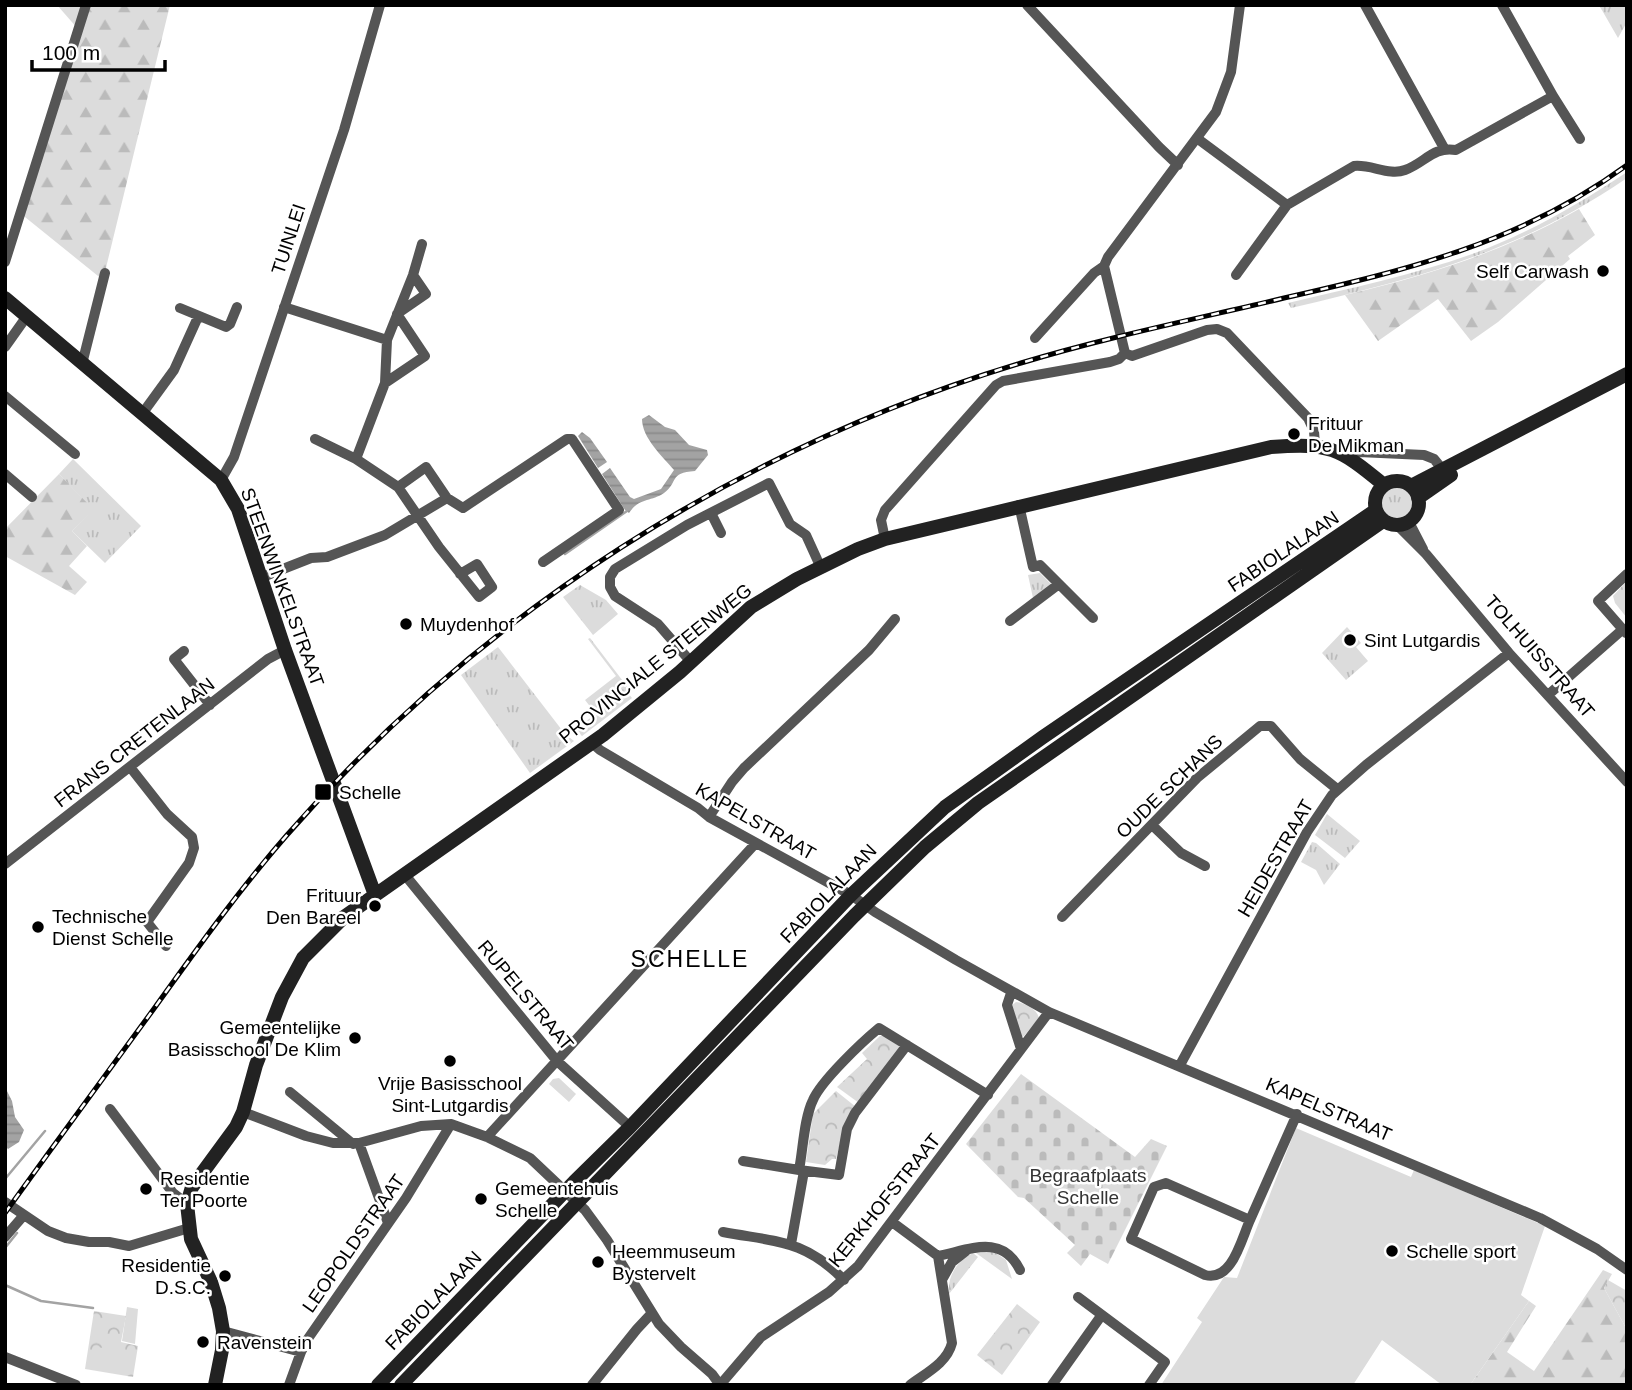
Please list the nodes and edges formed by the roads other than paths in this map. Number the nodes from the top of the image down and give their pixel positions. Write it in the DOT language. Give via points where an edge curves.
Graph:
graph roads {
  1 [pos="86,5"];
  2 [pos="380,5"];
  3 [pos="1027,5"];
  4 [pos="1240,5"];
  5 [pos="1365,5"];
  6 [pos="1502,5"];
  7 [pos="1553,96"];
  8 [pos="1198,139"];
  9 [pos="1580,139"];
  10 [pos="1444,148"];
  11 [pos="1178,165"];
  12 [pos="1287,205"];
  13 [pos="422,244"];
  14 [pos="5,262"];
  15 [pos="1104,266"];
  16 [pos="105,273"];
  17 [pos="413,275"];
  18 [pos="1236,275"];
  19 [pos="5,298"];
  20 [pos="237,307"];
  21 [pos="284,307"];
  22 [pos="180,308"];
  23 [pos="397,314"];
  24 [pos="27,316"];
  25 [pos="198,317"];
  26 [pos="1035,338"];
  27 [pos="387,340"];
  28 [pos="5,347"];
  29 [pos="1125,353"];
  30 [pos="82,364"];
  31 [pos="1627,374"];
  32 [pos="385,383"];
  33 [pos="5,396"];
  34 [pos="142,414"];
  35 [pos="315,439"];
  36 [pos="1314,445"];
  37 [pos="1486,449"];
  38 [pos="75,454"];
  39 [pos="1345,456"];
  40 [pos="356,459"];
  41 [pos="1438,464"];
  42 [pos="5,474"];
  43 [pos="221,480"];
  44 [pos="398,487"];
  45 [pos="1380,489"];
  46 [pos="1421,489"];
  47 [pos="32,497"];
  48 [pos="447,498"];
  49 [pos="1018,505"];
  50 [pos="711,513"];
  51 [pos="418,515"];
  52 [pos="1391,520"];
  53 [pos="721,533"];
  54 [pos="885,539"];
  55 [pos="543,562"];
  56 [pos="821,568"];
  57 [pos="460,573"];
  58 [pos="1627,574"];
  59 [pos="260,578"];
  60 [pos="1059,584"];
  61 [pos="1093,618"];
  62 [pos="895,619"];
  63 [pos="1010,621"];
  64 [pos="1624,632"];
  65 [pos="285,650"];
  66 [pos="184,651"];
  67 [pos="1510,653"];
  68 [pos="691,662"];
  69 [pos="1548,695"];
  70 [pos="210,705"];
  71 [pos="592,743"];
  72 [pos="130,767"];
  73 [pos="1627,782"];
  74 [pos="1337,789"];
  75 [pos="709,817"];
  76 [pos="1152,825"];
  77 [pos="755,844"];
  78 [pos="5,864"];
  79 [pos="1205,866"];
  80 [pos="405,875"];
  81 [pos="375,895"];
  82 [pos="852,895"];
  83 [pos="865,905"];
  84 [pos="136,914"];
  85 [pos="1062,916"];
  86 [pos="146,922"];
  87 [pos="166,946"];
  88 [pos="1011,993"];
  89 [pos="1049,1012"];
  90 [pos="907,1045"];
  91 [pos="1021,1049"];
  92 [pos="557,1061"];
  93 [pos="1180,1065"];
  94 [pos="290,1092"];
  95 [pos="988,1095"];
  96 [pos="110,1109"];
  97 [pos="243,1112"];
  98 [pos="1297,1114"];
  99 [pos="451,1124"];
  100 [pos="630,1128"];
  101 [pos="487,1137"];
  102 [pos="356,1143"];
  103 [pos="743,1161"];
  104 [pos="802,1170"];
  105 [pos="565,1190"];
  106 [pos="5,1202"];
  107 [pos="578,1203"];
  108 [pos="187,1204"];
  109 [pos="23,1214"];
  110 [pos="892,1222"];
  111 [pos="388,1223"];
  112 [pos="1248,1224"];
  113 [pos="189,1228"];
  114 [pos="723,1233"];
  115 [pos="5,1237"];
  116 [pos="791,1244"];
  117 [pos="968,1250"];
  118 [pos="937,1256"];
  119 [pos="1020,1270"];
  120 [pos="1627,1270"];
  121 [pos="943,1278"];
  122 [pos="844,1280"];
  123 [pos="1078,1297"];
  124 [pos="652,1314"];
  125 [pos="1101,1315"];
  126 [pos="223,1331"];
  127 [pos="301,1352"];
  128 [pos="5,1357"];
  129 [pos="76,1385"];
  130 [pos="215,1385"];
  131 [pos="289,1385"];
  132 [pos="377,1385"];
  133 [pos="401,1385"];
  134 [pos="592,1385"];
  135 [pos="720,1385"];
  136 [pos="910,1385"];
  137 [pos="1052,1385"];
  138 [pos="1149,1385"];
  1 -- 14 [label="street"];
  2 -- 21 [label="street, TUINLEI" via="344,130"];
  3 -- 11 [label="street"];
  4 -- 8 [label="street" via="1228,85"];
  5 -- 10 [label="street"];
  6 -- 7 [label="street"];
  7 -- 9 [label="street"];
  7 -- 10 [label="street" via="1456,150"];
  8 -- 11 [label="street"];
  8 -- 12 [label="street"];
  10 -- 12 [label="street" via="1403,171 1354,166"];
  11 -- 15 [label="street"];
  12 -- 18 [label="street"];
  13 -- 17 [label="street"];
  15 -- 26 [label="street"];
  15 -- 29 [label="street"];
  16 -- 30 [label="street"];
  17 -- 23 [label="street"];
  17 -- 23 [label="street" via="426,294"];
  19 -- 24 [label="main road, STEENWINKELSTRAAT"];
  20 -- 25 [label="street" via="226,327"];
  21 -- 27 [label="street"];
  21 -- 43 [label="street, TUINLEI" via="234,457"];
  22 -- 25 [label="street"];
  23 -- 27 [label="street"];
  23 -- 32 [label="street" via="425,356"];
  24 -- 28 [label="street"];
  24 -- 30 [label="main road, STEENWINKELSTRAAT"];
  25 -- 34 [label="street" via="174,370"];
  27 -- 32 [label="street"];
  29 -- 36 [label="street" via="1132,356 1207,330 1227,333 1308,418"];
  29 -- 54 [label="street" via="1110,362 996,384 886,510 881,520"];
  30 -- 34 [label="main road, STEENWINKELSTRAAT"];
  31 -- 37 [label="main road"];
  32 -- 40 [label="street"];
  33 -- 38 [label="street"];
  34 -- 43 [label="main road, STEENWINKELSTRAAT"];
  35 -- 40 [label="street"];
  36 -- 39 [label="main road, PROVINCIALE STEENWEG"];
  36 -- 49 [label="main road, PROVINCIALE STEENWEG" via="1271,447"];
  37 -- 41 [label="main road"];
  37 -- 46 [label="main road"];
  39 -- 41 [label="street, PROVINCIALE STEENWEG" via="1359,452 1424,455"];
  39 -- 45 [label="main road"];
  40 -- 44 [label="street"];
  41 -- 46 [label="main road"];
  42 -- 47 [label="street"];
  43 -- 59 [label="main road, STEENWINKELSTRAAT" via="239,509"];
  44 -- 48 [label="street" via="426,467"];
  44 -- 51 [label="street"];
  45 -- 46 [label="main road" via="1398,481"];
  45 -- 52 [label="main road"];
  46 -- 52 [label="main road" via="1418,511"];
  48 -- 51 [label="street"];
  48 -- 55 [label="street" via="463,508 570,438 575,441 619,510"];
  49 -- 54 [label="main road, PROVINCIALE STEENWEG"];
  49 -- 60 [label="street" via="1033,567 1040,565"];
  50 -- 53 [label="street"];
  50 -- 56 [label="street" via="769,484 790,524 806,535"];
  50 -- 68 [label="street" via="615,569 610,577 615,596 657,624"];
  51 -- 57 [label="street"];
  51 -- 59 [label="street" via="385,536"];
  52 -- 67 [label="street, TOLHUISSTRAAT"];
  52 -- 82 [label="main road, FABIOLALAAN" via="1043,737 945,807"];
  52 -- 83 [label="main road, FABIOLALAAN" via="978,803"];
  54 -- 56 [label="main road, PROVINCIALE STEENWEG"];
  56 -- 68 [label="main road, PROVINCIALE STEENWEG" via="751,607"];
  58 -- 64 [label="street" via="1598,601"];
  59 -- 65 [label="main road, STEENWINKELSTRAAT"];
  60 -- 61 [label="street"];
  60 -- 63 [label="street"];
  62 -- 75 [label="street" via="869,650 744,768"];
  64 -- 69 [label="street"];
  65 -- 70 [label="street, FRANS CRETENLAAN"];
  65 -- 81 [label="main road, STEENWINKELSTRAAT"];
  66 -- 70 [label="street" via="174,659"];
  67 -- 69 [label="street, TOLHUISSTRAAT"];
  67 -- 74 [label="street, HEIDESTRAAT"];
  68 -- 71 [label="main road, PROVINCIALE STEENWEG"];
  69 -- 73 [label="street, TOLHUISSTRAAT"];
  70 -- 72 [label="street, FRANS CRETENLAAN"];
  71 -- 75 [label="street, KAPELSTRAAT"];
  71 -- 80 [label="main road, PROVINCIALE STEENWEG"];
  72 -- 78 [label="street, FRANS CRETENLAAN"];
  72 -- 86 [label="street" via="194,843 189,863"];
  74 -- 76 [label="street, OUDE SCHANS" via="1300,759 1271,726 1260,726 1197,778"];
  74 -- 93 [label="street, HEIDESTRAAT" via="1307,832"];
  75 -- 77 [label="street, KAPELSTRAAT"];
  76 -- 79 [label="street" via="1181,853"];
  76 -- 85 [label="street, OUDE SCHANS"];
  77 -- 82 [label="street, KAPELSTRAAT"];
  77 -- 92 [label="street"];
  80 -- 81 [label="main road, PROVINCIALE STEENWEG"];
  80 -- 92 [label="street, RUPELSTRAAT"];
  81 -- 97 [label="main road, PROVINCIALE STEENWEG" via="344,917 303,958 282,997"];
  82 -- 83 [label="street, KAPELSTRAAT"];
  82 -- 100 [label="main road, FABIOLALAAN"];
  83 -- 88 [label="street, KAPELSTRAAT"];
  83 -- 107 [label="main road, FABIOLALAAN"];
  84 -- 86 [label="street"];
  86 -- 87 [label="street"];
  88 -- 89 [label="street, KAPELSTRAAT"];
  88 -- 91 [label="street" via="1007,1005"];
  89 -- 91 [label="street, KERKHOFSTRAAT"];
  89 -- 93 [label="street, KAPELSTRAAT"];
  90 -- 95 [label="street"];
  90 -- 104 [label="street" via="855,1113 847,1129 839,1174"];
  90 -- 104 [label="street" via="879,1028 817,1092 811,1102"];
  91 -- 95 [label="street, KERKHOFSTRAAT"];
  92 -- 100 [label="street, RUPELSTRAAT"];
  92 -- 101 [label="street"];
  93 -- 98 [label="street, KAPELSTRAAT"];
  94 -- 102 [label="street"];
  95 -- 110 [label="street, KERKHOFSTRAAT"];
  96 -- 108 [label="street" via="173,1193"];
  97 -- 102 [label="street" via="306,1136"];
  97 -- 108 [label="main road, PROVINCIALE STEENWEG" via="192,1187"];
  98 -- 112 [label="street"];
  98 -- 120 [label="street, KAPELSTRAAT" via="1540,1218"];
  99 -- 101 [label="street"];
  99 -- 102 [label="street" via="421,1126"];
  99 -- 111 [label="street, LEOPOLDSTRAAT"];
  100 -- 105 [label="main road, FABIOLALAAN"];
  101 -- 105 [label="street" via="530,1158"];
  102 -- 111 [label="street"];
  103 -- 104 [label="street"];
  104 -- 116 [label="street"];
  105 -- 107 [label="street"];
  105 -- 132 [label="main road, FABIOLALAAN"];
  106 -- 109 [label="street"];
  107 -- 124 [label="street" via="607,1240"];
  107 -- 133 [label="main road, FABIOLALAAN"];
  108 -- 113 [label="main road"];
  109 -- 113 [label="street" via="48,1231 89,1242 129,1245"];
  109 -- 115 [label="street"];
  110 -- 118 [label="street"];
  110 -- 122 [label="street, KERKHOFSTRAAT"];
  111 -- 127 [label="street, LEOPOLDSTRAAT"];
  112 -- 112 [label="street" via="1166,1183 1154,1187 1131,1239 1214,1277 1228,1267"];
  113 -- 126 [label="main road" via="211,1282"];
  114 -- 116 [label="street"];
  116 -- 122 [label="street" via="819,1258"];
  117 -- 118 [label="street"];
  117 -- 119 [label="street" via="991,1245 1002,1249"];
  117 -- 121 [label="street" via="952,1262"];
  118 -- 121 [label="street"];
  121 -- 136 [label="street" via="952,1343 949,1354"];
  122 -- 135 [label="street, KERKHOFSTRAAT" via="769,1329"];
  123 -- 125 [label="street"];
  124 -- 134 [label="street"];
  124 -- 135 [label="street"];
  125 -- 137 [label="street"];
  125 -- 138 [label="street" via="1165,1362"];
  126 -- 127 [label="street"];
  126 -- 130 [label="main road"];
  127 -- 131 [label="street, LEOPOLDSTRAAT"];
  128 -- 129 [label="street"];
}
